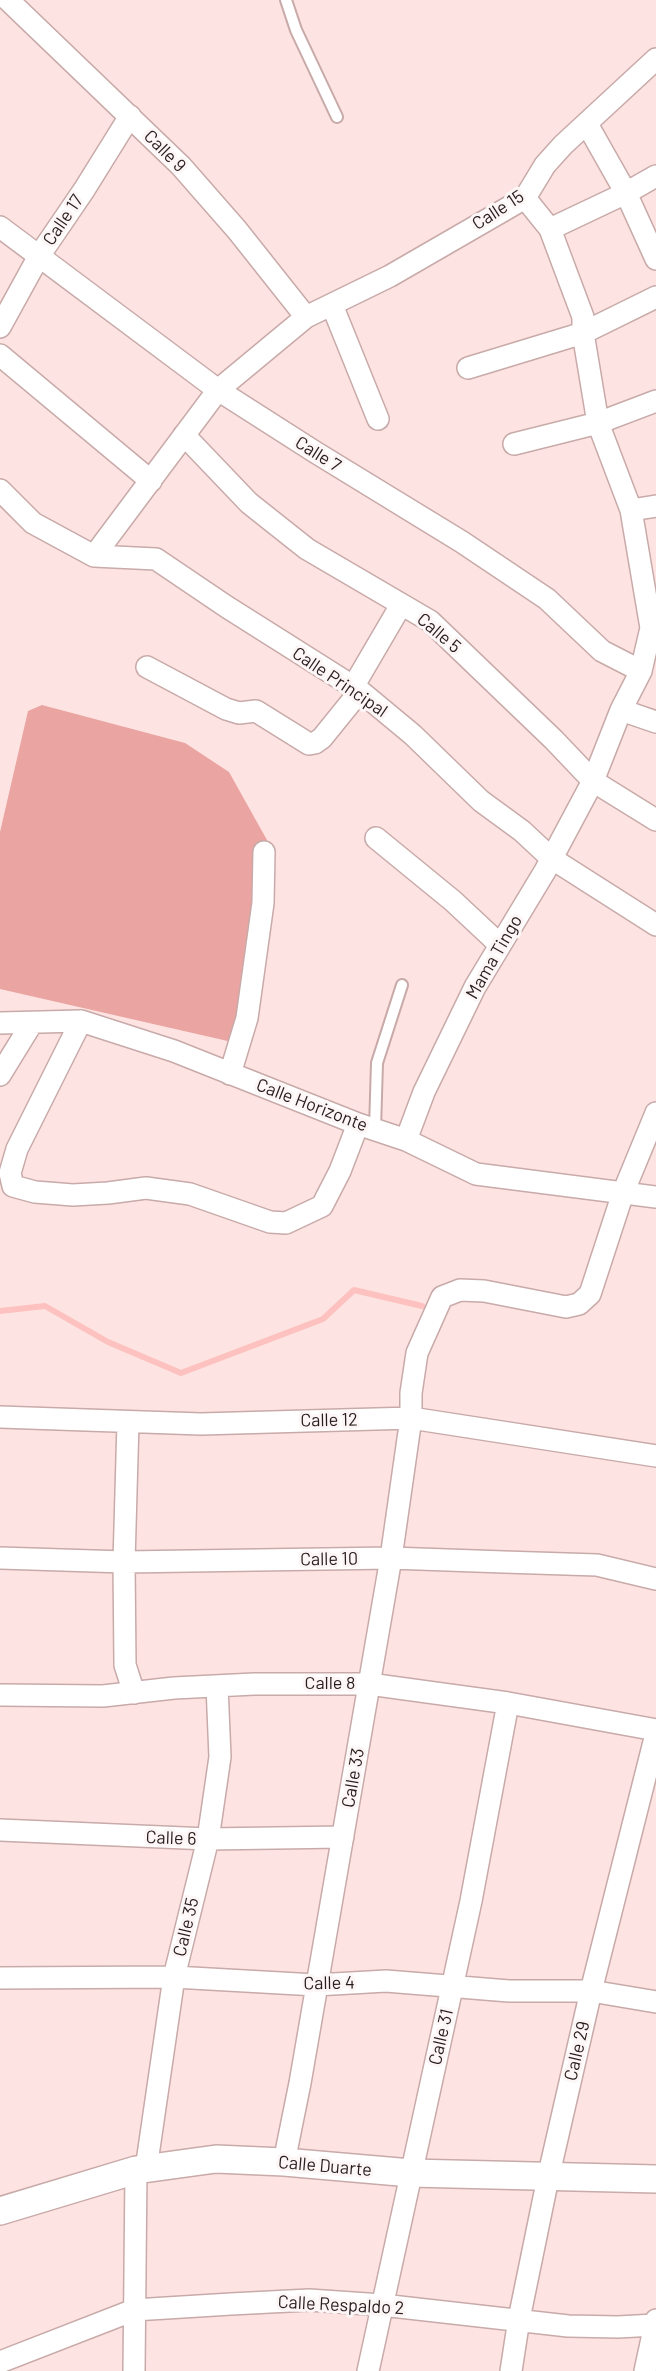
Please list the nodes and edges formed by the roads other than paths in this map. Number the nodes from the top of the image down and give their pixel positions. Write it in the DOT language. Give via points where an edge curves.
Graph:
graph roads {
  1 [pos="8,0"];
  2 [pos="286,0"];
  3 [pos="656,59"];
  4 [pos="130,116"];
  5 [pos="337,117"];
  6 [pos="587,124"];
  7 [pos="656,176"];
  8 [pos="626,193"];
  9 [pos="525,198"];
  10 [pos="0,226"];
  11 [pos="550,229"];
  12 [pos="39,256"];
  13 [pos="656,259"];
  14 [pos="656,297"];
  15 [pos="332,304"];
  16 [pos="306,317"];
  17 [pos="0,327"];
  18 [pos="583,333"];
  19 [pos="0,355"];
  20 [pos="468,368"];
  21 [pos="218,390"];
  22 [pos="656,401"];
  23 [pos="378,419"];
  24 [pos="598,423"];
  25 [pos="184,435"];
  26 [pos="514,444"];
  27 [pos="151,481"];
  28 [pos="0,490"];
  29 [pos="656,506"];
  30 [pos="632,510"];
  31 [pos="94,556"];
  32 [pos="649,579"];
  33 [pos="401,604"];
  34 [pos="147,667"];
  35 [pos="641,671"];
  36 [pos="356,689"];
  37 [pos="621,710"];
  38 [pos="656,722"];
  39 [pos="593,781"];
  40 [pos="656,820"];
  41 [pos="376,838"];
  42 [pos="264,852"];
  43 [pos="551,858"];
  44 [pos="656,925"];
  45 [pos="499,944"];
  46 [pos="402,985"];
  47 [pos="81,1021"];
  48 [pos="0,1023"];
  49 [pos="32,1023"];
  50 [pos="230,1074"];
  51 [pos="0,1075"];
  52 [pos="656,1113"];
  53 [pos="367,1126"];
  54 [pos="406,1140"];
  55 [pos="623,1193"];
  56 [pos="656,1197"];
  57 [pos="0,1417"];
  58 [pos="411,1418"];
  59 [pos="128,1422"];
  60 [pos="656,1456"];
  61 [pos="0,1558"];
  62 [pos="391,1558"];
  63 [pos="124,1562"];
  64 [pos="656,1579"];
  65 [pos="369,1684"];
  66 [pos="217,1686"];
  67 [pos="134,1693"];
  68 [pos="0,1695"];
  69 [pos="508,1703"];
  70 [pos="656,1732"];
  71 [pos="0,1830"];
  72 [pos="343,1837"];
  73 [pos="208,1839"];
  74 [pos="174,1977"];
  75 [pos="0,1978"];
  76 [pos="316,1985"];
  77 [pos="453,1987"];
  78 [pos="591,1992"];
  79 [pos="656,2002"];
  80 [pos="284,2162"];
  81 [pos="141,2170"];
  82 [pos="411,2173"];
  83 [pos="548,2178"];
  84 [pos="656,2179"];
  85 [pos="0,2211"];
  86 [pos="382,2305"];
  87 [pos="134,2310"];
  88 [pos="519,2319"];
  89 [pos="655,2322"];
  90 [pos="0,2362"];
  91 [pos="134,2371"];
  92 [pos="368,2371"];
  93 [pos="511,2371"];
  94 [pos="645,2371"];
  1 -- 4 [label="street, Calle 9"];
  2 -- 5 [label="lane"];
  3 -- 6 [label="street, Calle 15"];
  4 -- 12 [label="street, Calle 17"];
  4 -- 16 [label="street, Calle 9" via="181,166"];
  6 -- 8 [label="street"];
  6 -- 9 [label="street, Calle 15" via="546,165"];
  7 -- 8 [label="street"];
  8 -- 11 [label="street"];
  8 -- 13 [label="street"];
  9 -- 11 [label="street, Mama Tingo"];
  9 -- 15 [label="street, Calle 15" via="390,276"];
  10 -- 12 [label="street, Calle 7"];
  11 -- 18 [label="street, Mama Tingo" via="583,316"];
  12 -- 17 [label="street, Calle 17"];
  12 -- 21 [label="street, Calle 7"];
  14 -- 18 [label="street"];
  15 -- 16 [label="street, Calle 15"];
  15 -- 23 [label="street"];
  16 -- 21 [label="street, Calle 15"];
  18 -- 20 [label="street"];
  18 -- 24 [label="street, Mama Tingo"];
  19 -- 27 [label="street"];
  21 -- 25 [label="street, Calle 15"];
  21 -- 35 [label="street, Calle 7" via="548,599 602,651"];
  22 -- 24 [label="street"];
  24 -- 26 [label="street"];
  24 -- 30 [label="street, Mama Tingo"];
  25 -- 27 [label="street, Calle 15"];
  25 -- 33 [label="street, Calle 5" via="249,503 307,549"];
  27 -- 31 [label="street, Calle 15"];
  28 -- 31 [label="street, Calle Principal" via="33,523"];
  29 -- 30 [label="street"];
  30 -- 32 [label="street, Mama Tingo"];
  31 -- 36 [label="street, Calle Principal" via="156,559"];
  32 -- 35 [label="street, Mama Tingo" via="651,628"];
  33 -- 36 [label="street"];
  33 -- 39 [label="street, Calle 5" via="430,621"];
  34 -- 36 [label="street" via="226,709 256,711 309,744 321,738"];
  35 -- 37 [label="street, Mama Tingo"];
  36 -- 43 [label="street, Calle Principal"];
  37 -- 38 [label="street"];
  37 -- 39 [label="street, Mama Tingo"];
  39 -- 40 [label="street, Calle 5"];
  39 -- 43 [label="street, Mama Tingo"];
  41 -- 45 [label="street"];
  42 -- 50 [label="street" via="263,903 247,1018"];
  43 -- 44 [label="street, Calle Principal"];
  43 -- 45 [label="street, Mama Tingo"];
  45 -- 54 [label="street, Mama Tingo" via="424,1092"];
  46 -- 53 [label="lane" via="377,1063"];
  47 -- 49 [label="street, Calle Horizonte"];
  47 -- 50 [label="street, Calle Horizonte"];
  47 -- 53 [label="street" via="17,1149 10,1173 13,1186 73,1195 146,1188 190,1194 270,1222 286,1223 322,1206"];
  48 -- 49 [label="street, Calle Horizonte"];
  49 -- 51 [label="street"];
  50 -- 53 [label="street, Calle Horizonte"];
  52 -- 55 [label="street"];
  53 -- 54 [label="street, Calle Horizonte"];
  54 -- 55 [label="street, Calle Horizonte" via="476,1174"];
  55 -- 56 [label="street, Calle Horizonte"];
  55 -- 58 [label="street, Calle 33" via="590,1294 579,1304 566,1307 484,1291 460,1290 442,1297 417,1353"];
  57 -- 59 [label="street, Calle 12"];
  58 -- 59 [label="street, Calle 12" via="201,1424"];
  58 -- 60 [label="street, Calle 12"];
  58 -- 62 [label="street, Calle 33"];
  59 -- 63 [label="street"];
  61 -- 63 [label="street, Calle 10"];
  62 -- 63 [label="street, Calle 10"];
  62 -- 64 [label="street, Calle 10" via="597,1565"];
  62 -- 65 [label="street, Calle 33"];
  63 -- 67 [label="street" via="125,1665"];
  65 -- 66 [label="street, Calle 8"];
  65 -- 69 [label="street, Calle 8"];
  65 -- 72 [label="street, Calle 33"];
  66 -- 67 [label="street, Calle 8"];
  66 -- 73 [label="street, Calle 35" via="220,1757"];
  67 -- 68 [label="street, Calle 8"];
  69 -- 70 [label="street, Calle 8"];
  69 -- 77 [label="street, Calle 31"];
  70 -- 78 [label="street, Calle 29"];
  71 -- 73 [label="street, Calle 6"];
  72 -- 73 [label="street, Calle 6"];
  72 -- 76 [label="street, Calle 33"];
  73 -- 74 [label="street, Calle 35"];
  74 -- 75 [label="street, Calle 4"];
  74 -- 76 [label="street, Calle 4"];
  74 -- 81 [label="street, Calle 35"];
  76 -- 77 [label="street, Calle 4" via="386,1981"];
  76 -- 80 [label="street, Calle 33"];
  77 -- 78 [label="street, Calle 4"];
  77 -- 82 [label="street, Calle 31"];
  78 -- 79 [label="street, Calle 4"];
  78 -- 83 [label="street, Calle 29"];
  80 -- 81 [label="street, Calle Duarte" via="216,2159"];
  80 -- 82 [label="street, Calle Duarte"];
  81 -- 85 [label="street, Calle Duarte"];
  81 -- 87 [label="street, Calle 35"];
  82 -- 83 [label="street, Calle Duarte"];
  82 -- 86 [label="street, Calle 31"];
  83 -- 84 [label="street, Calle Duarte"];
  83 -- 88 [label="street, Calle 29"];
  86 -- 87 [label="street, Calle Respaldo 2" via="309,2300"];
  86 -- 88 [label="street, Calle Respaldo 2"];
  86 -- 92 [label="street, Calle 31"];
  87 -- 90 [label="street, Calle Respaldo 2"];
  87 -- 91 [label="street, Calle 35"];
  88 -- 89 [label="street, Calle Respaldo 2" via="568,2326 618,2327"];
  88 -- 93 [label="street, Calle 29"];
  89 -- 94 [label="street"];
}
